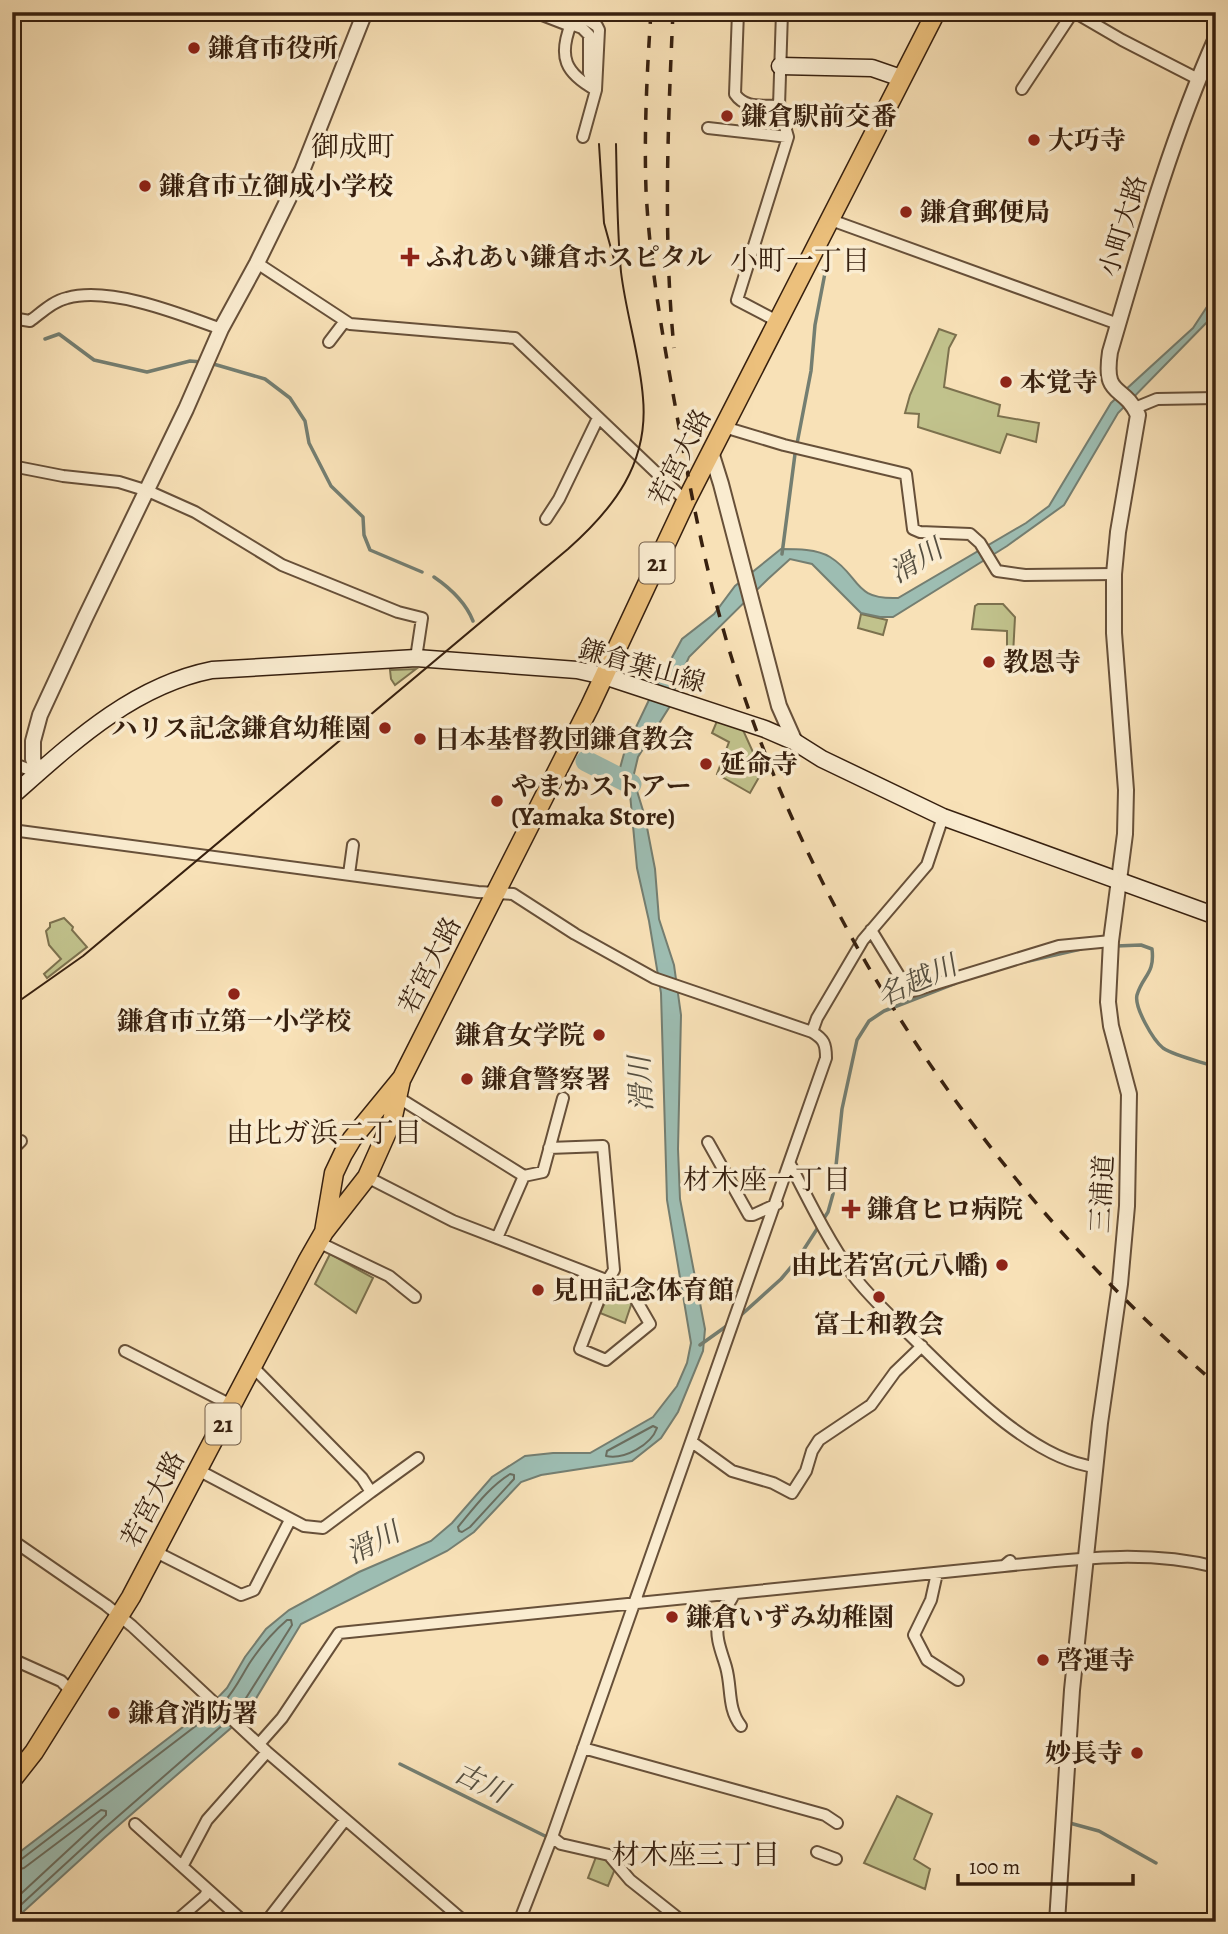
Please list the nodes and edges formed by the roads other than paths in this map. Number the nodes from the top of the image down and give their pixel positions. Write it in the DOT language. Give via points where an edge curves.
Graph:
graph roads {
  1 [pos="365,12"];
  2 [pos="540,12"];
  3 [pos="738,12"];
  4 [pos="782,12"];
  5 [pos="936,12"];
  6 [pos="1074,12"];
  7 [pos="571,24"];
  8 [pos="1216,38"];
  9 [pos="566,39"];
  10 [pos="591,40"];
  11 [pos="590,60"];
  12 [pos="569,65"];
  13 [pos="780,66"];
  14 [pos="901,78"];
  15 [pos="1198,79"];
  16 [pos="1022,89"];
  17 [pos="596,90"];
  18 [pos="779,106"];
  19 [pos="708,128"];
  20 [pos="583,136"];
  21 [pos="788,136"];
  22 [pos="831,220"];
  23 [pos="257,263"];
  24 [pos="12,318"];
  25 [pos="345,321"];
  26 [pos="779,322"];
  27 [pos="1118,324"];
  28 [pos="221,329"];
  29 [pos="330,342"];
  30 [pos="1216,397"];
  31 [pos="1132,404"];
  32 [pos="598,418"];
  33 [pos="724,427"];
  34 [pos="711,452"];
  35 [pos="12,467"];
  36 [pos="148,491"];
  37 [pos="686,501"];
  38 [pos="546,519"];
  39 [pos="1114,574"];
  40 [pos="416,659"];
  41 [pos="604,676"];
  42 [pos="795,742"];
  43 [pos="12,763"];
  44 [pos="38,773"];
  45 [pos="12,796"];
  46 [pos="943,817"];
  47 [pos="12,830"];
  48 [pos="353,845"];
  49 [pos="349,874"];
  50 [pos="1120,881"];
  51 [pos="497,894"];
  52 [pos="1216,916"];
  53 [pos="871,930"];
  54 [pos="1111,946"];
  55 [pos="812,1032"];
  56 [pos="402,1078"];
  57 [pos="399,1098"];
  58 [pos="562,1098"];
  59 [pos="21,1141"];
  60 [pos="708,1142"];
  61 [pos="549,1148"];
  62 [pos="12,1150"];
  63 [pos="790,1164"];
  64 [pos="524,1176"];
  65 [pos="367,1177"];
  66 [pos="777,1204"];
  67 [pos="321,1237"];
  68 [pos="497,1238"];
  69 [pos="605,1283"];
  70 [pos="415,1297"];
  71 [pos="922,1346"];
  72 [pos="125,1351"];
  73 [pos="253,1367"];
  74 [pos="233,1406"];
  75 [pos="692,1442"];
  76 [pos="418,1458"];
  77 [pos="1096,1467"];
  78 [pos="198,1470"];
  79 [pos="370,1492"];
  80 [pos="290,1520"];
  81 [pos="12,1540"];
  82 [pos="156,1552"];
  83 [pos="1086,1558"];
  84 [pos="1216,1567"];
  85 [pos="937,1573"];
  86 [pos="734,1594"];
  87 [pos="633,1604"];
  88 [pos="120,1616"];
  89 [pos="12,1659"];
  90 [pos="958,1680"];
  91 [pos="71,1691"];
  92 [pos="741,1726"];
  93 [pos="263,1748"];
  94 [pos="583,1748"];
  95 [pos="12,1780"];
  96 [pos="345,1819"];
  97 [pos="837,1823"];
  98 [pos="135,1824"];
  99 [pos="550,1842"];
  100 [pos="817,1852"];
  101 [pos="836,1860"];
  102 [pos="183,1865"];
  103 [pos="208,1889"];
  104 [pos="175,1922"];
  105 [pos="244,1922"];
  106 [pos="266,1922"];
  107 [pos="465,1922"];
  108 [pos="519,1922"];
  109 [pos="683,1922"];
  110 [pos="837,1922"];
  111 [pos="867,1922"];
  112 [pos="1056,1922"];
  1 -- 23 [label="street" via="302,171"];
  2 -- 7 [label="street"];
  3 -- 18 [label="street" via="735,93 748,105"];
  4 -- 13 [label="street"];
  5 -- 14 [label="main road, 若宮大路 / 21"];
  6 -- 15 [label="street"];
  6 -- 16 [label="street"];
  7 -- 9 [label="street"];
  7 -- 10 [label="street" via="586,30"];
  7 -- 17 [label="street" via="586,19 599,30"];
  8 -- 15 [label="street, 小町大路"];
  9 -- 10 [label="street" via="577,34"];
  9 -- 12 [label="street" via="564,55"];
  10 -- 11 [label="street"];
  11 -- 12 [label="street" via="581,67"];
  11 -- 17 [label="street" via="589,73"];
  12 -- 17 [label="street" via="580,81"];
  13 -- 14 [label="main road" via="872,68"];
  13 -- 18 [label="street"];
  14 -- 22 [label="main road, 若宮大路 / 21"];
  15 -- 27 [label="street, 小町大路"];
  17 -- 20 [label="street"];
  18 -- 21 [label="street"];
  19 -- 21 [label="street"];
  21 -- 26 [label="street" via="737,300"];
  22 -- 26 [label="main road, 若宮大路 / 21"];
  22 -- 27 [label="street"];
  23 -- 25 [label="street"];
  23 -- 28 [label="street"];
  24 -- 28 [label="street" via="30,321 64,299 80,295 136,300"];
  25 -- 29 [label="street"];
  25 -- 32 [label="street" via="514,338"];
  26 -- 33 [label="main road, 若宮大路 / 21"];
  27 -- 31 [label="street, 小町大路" via="1109,381"];
  28 -- 36 [label="street"];
  30 -- 31 [label="street"];
  31 -- 39 [label="street, 三浦道" via="1138,415"];
  32 -- 37 [label="street"];
  32 -- 38 [label="street"];
  33 -- 34 [label="main road, 若宮大路 / 21"];
  33 -- 39 [label="street" via="906,474 913,530 970,534 997,571"];
  34 -- 37 [label="main road, 若宮大路 / 21"];
  34 -- 42 [label="street" via="779,706"];
  35 -- 36 [label="street" via="119,482"];
  36 -- 40 [label="street" via="195,512 282,565 422,618"];
  36 -- 44 [label="street" via="40,715 33,750"];
  37 -- 41 [label="main road, 若宮大路 / 21"];
  39 -- 50 [label="street, 三浦道" via="1126,790"];
  40 -- 41 [label="main road, 鎌倉葉山線"];
  40 -- 44 [label="main road, 鎌倉葉山線" via="188,675 121,708"];
  41 -- 42 [label="main road, 鎌倉葉山線"];
  41 -- 51 [label="main road, 若宮大路 / 21"];
  42 -- 46 [label="main road, 鎌倉葉山線"];
  43 -- 44 [label="street"];
  44 -- 45 [label="main road, 鎌倉葉山線"];
  46 -- 50 [label="main road, 鎌倉葉山線"];
  46 -- 53 [label="street" via="927,865"];
  47 -- 49 [label="street"];
  48 -- 49 [label="street"];
  49 -- 51 [label="street"];
  50 -- 52 [label="main road, 鎌倉葉山線"];
  50 -- 54 [label="street, 三浦道"];
  51 -- 55 [label="street" via="513,894 654,978"];
  51 -- 56 [label="main road, 若宮大路 / 21"];
  53 -- 54 [label="street" via="909,992 1059,946"];
  53 -- 55 [label="street"];
  54 -- 77 [label="street, 三浦道" via="1108,1002 1129,1094 1129,1152 1120,1284"];
  55 -- 63 [label="street" via="825,1042 826,1058"];
  56 -- 57 [label="main road, 若宮大路 / 21"];
  56 -- 67 [label="main road, 若宮大路 / 21" via="342,1154"];
  57 -- 64 [label="street"];
  57 -- 65 [label="main road, 若宮大路 / 21"];
  58 -- 61 [label="street"];
  59 -- 62 [label="street"];
  60 -- 66 [label="street" via="749,1215"];
  61 -- 64 [label="street" via="543,1172"];
  61 -- 69 [label="street" via="603,1146 614,1270"];
  63 -- 66 [label="street"];
  63 -- 71 [label="street" via="853,1275"];
  64 -- 68 [label="street"];
  65 -- 67 [label="main road, 若宮大路 / 21"];
  65 -- 68 [label="street"];
  66 -- 75 [label="street"];
  67 -- 70 [label="street" via="389,1276"];
  67 -- 73 [label="main road, 若宮大路 / 21"];
  68 -- 69 [label="street"];
  69 -- 69 [label="street" via="580,1349 606,1360 650,1324 635,1298"];
  71 -- 75 [label="street" via="871,1405 819,1440 792,1493 732,1471"];
  71 -- 77 [label="street" via="982,1404 1027,1438 1081,1465"];
  72 -- 74 [label="street"];
  73 -- 74 [label="main road, 若宮大路 / 21"];
  73 -- 79 [label="street" via="362,1478"];
  74 -- 78 [label="main road, 若宮大路 / 21"];
  75 -- 87 [label="street"];
  76 -- 79 [label="street"];
  77 -- 83 [label="street, 三浦道"];
  78 -- 80 [label="street"];
  78 -- 82 [label="main road, 若宮大路 / 21"];
  79 -- 80 [label="street" via="323,1528"];
  80 -- 82 [label="street" via="254,1590 241,1595"];
  81 -- 88 [label="street"];
  82 -- 88 [label="main road, 若宮大路 / 21"];
  83 -- 84 [label="street" via="1154,1556"];
  83 -- 85 [label="street"];
  83 -- 112 [label="street, 三浦道"];
  85 -- 86 [label="street"];
  85 -- 90 [label="street" via="931,1600 914,1636 927,1660"];
  86 -- 87 [label="street"];
  86 -- 92 [label="street" via="717,1629 732,1708"];
  87 -- 93 [label="street" via="339,1633"];
  87 -- 94 [label="street"];
  88 -- 91 [label="main road, 若宮大路 / 21"];
  88 -- 93 [label="street"];
  89 -- 91 [label="street" via="61,1681"];
  91 -- 95 [label="main road, 若宮大路 / 21"];
  93 -- 96 [label="street"];
  93 -- 102 [label="street" via="207,1820"];
  94 -- 97 [label="street" via="825,1815"];
  94 -- 99 [label="street"];
  96 -- 106 [label="street"];
  96 -- 107 [label="street"];
  98 -- 102 [label="street"];
  99 -- 108 [label="street"];
  99 -- 109 [label="street" via="609,1855 630,1880"];
  100 -- 101 [label="street"];
  102 -- 103 [label="street"];
  103 -- 104 [label="street"];
  103 -- 105 [label="street"];
  110 -- 111 [label="street"];
}
